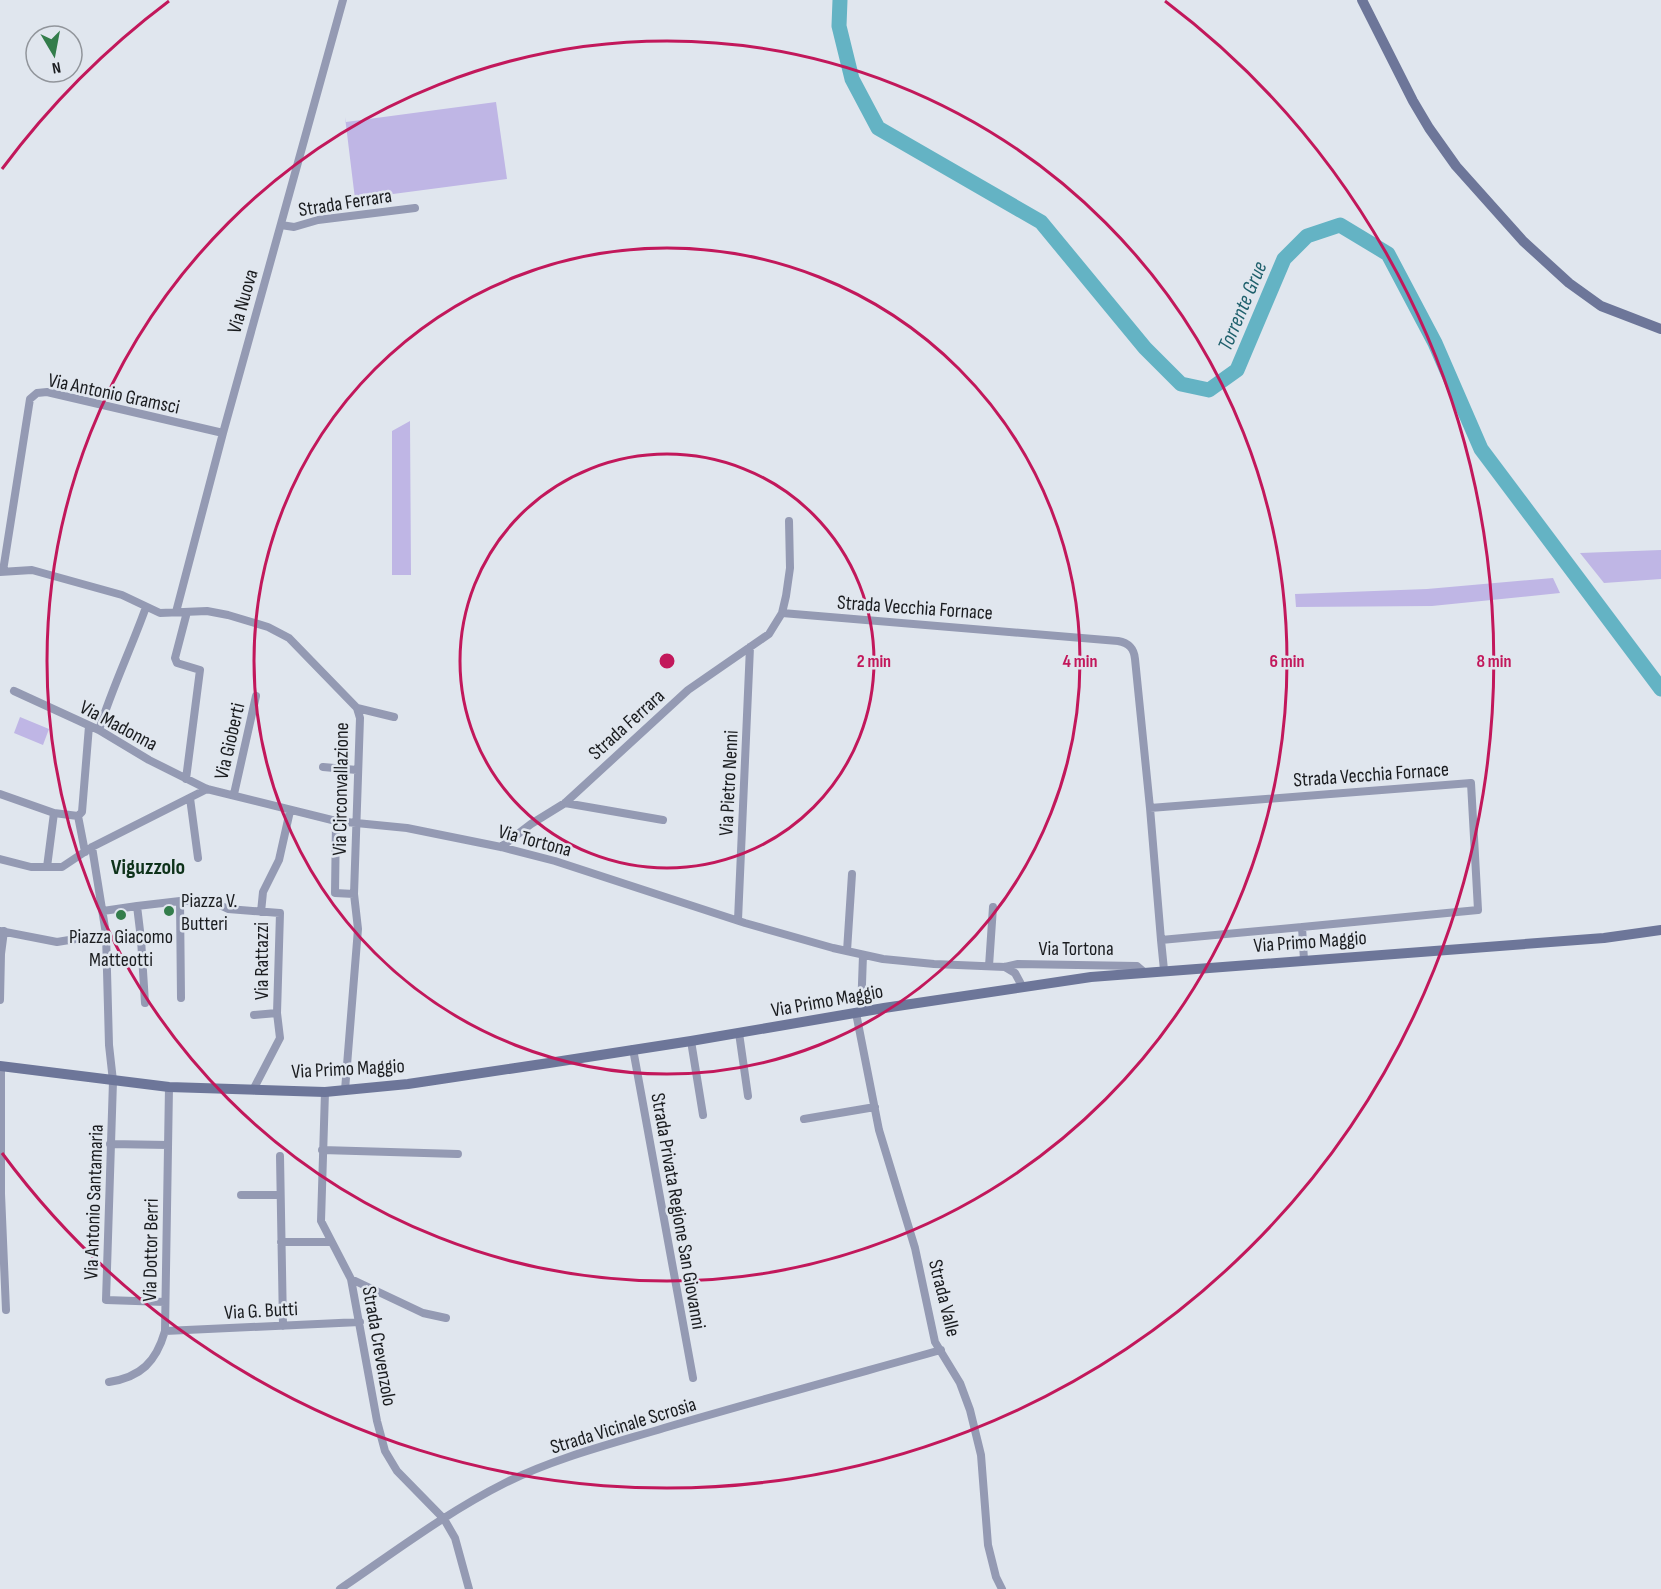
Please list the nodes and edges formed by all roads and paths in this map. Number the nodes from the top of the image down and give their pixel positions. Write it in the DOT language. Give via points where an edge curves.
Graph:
graph roads {
  1 [pos="343,0"];
  2 [pos="1362,0"];
  3 [pos="415,208"];
  4 [pos="281,225"];
  5 [pos="1661,329"];
  6 [pos="223,433"];
  7 [pos="789,521"];
  8 [pos="2,571"];
  9 [pos="146,607"];
  10 [pos="176,612"];
  11 [pos="187,612"];
  12 [pos="782,613"];
  13 [pos="750,646"];
  14 [pos="14,691"];
  15 [pos="256,696"];
  16 [pos="357,708"];
  17 [pos="394,717"];
  18 [pos="89,726"];
  19 [pos="99,730"];
  20 [pos="322,767"];
  21 [pos="357,770"];
  22 [pos="186,779"];
  23 [pos="207,789"];
  24 [pos="0,794"];
  25 [pos="234,794"];
  26 [pos="190,798"];
  27 [pos="565,803"];
  28 [pos="1150,808"];
  29 [pos="290,811"];
  30 [pos="54,813"];
  31 [pos="78,816"];
  32 [pos="663,820"];
  33 [pos="336,821"];
  34 [pos="356,823"];
  35 [pos="501,847"];
  36 [pos="88,850"];
  37 [pos="198,858"];
  38 [pos="0,859"];
  39 [pos="47,867"];
  40 [pos="852,874"];
  41 [pos="354,894"];
  42 [pos="180,901"];
  43 [pos="993,907"];
  44 [pos="137,910"];
  45 [pos="104,911"];
  46 [pos="261,912"];
  47 [pos="738,920"];
  48 [pos="1302,927"];
  49 [pos="1661,930"];
  50 [pos="2,931"];
  51 [pos="106,934"];
  52 [pos="1161,940"];
  53 [pos="847,951"];
  54 [pos="863,955"];
  55 [pos="1304,960"];
  56 [pos="989,966"];
  57 [pos="1005,967"];
  58 [pos="1164,970"];
  59 [pos="1144,972"];
  60 [pos="1023,986"];
  61 [pos="181,998"];
  62 [pos="0,1000"];
  63 [pos="145,1003"];
  64 [pos="859,1012"];
  65 [pos="277,1013"];
  66 [pos="254,1015"];
  67 [pos="739,1033"];
  68 [pos="691,1041"];
  69 [pos="633,1050"];
  70 [pos="1,1066"];
  71 [pos="113,1081"];
  72 [pos="169,1087"];
  73 [pos="253,1090"];
  74 [pos="345,1090"];
  75 [pos="326,1092"];
  76 [pos="748,1096"];
  77 [pos="875,1107"];
  78 [pos="703,1115"];
  79 [pos="804,1119"];
  80 [pos="110,1144"];
  81 [pos="168,1145"];
  82 [pos="322,1150"];
  83 [pos="458,1154"];
  84 [pos="280,1156"];
  85 [pos="241,1195"];
  86 [pos="280,1196"];
  87 [pos="280,1242"];
  88 [pos="330,1242"];
  89 [pos="351,1279"];
  90 [pos="165,1302"];
  91 [pos="6,1310"];
  92 [pos="446,1318"];
  93 [pos="360,1322"];
  94 [pos="284,1326"];
  95 [pos="165,1332"];
  96 [pos="941,1350"];
  97 [pos="693,1378"];
  98 [pos="110,1382"];
  99 [pos="444,1519"];
  100 [pos="340,1589"];
  101 [pos="469,1589"];
  102 [pos="1002,1589"];
  1 -- 4 [label="street, Via Nuova"];
  2 -- 5 [label="main road" via="1429,128 1456,166 1522,241 1601,306"];
  3 -- 4 [label="street, Strada Ferrara" via="318,220 294,227"];
  4 -- 6 [label="street, Via Nuova"];
  6 -- 8 [label="street, Via Antonio Gramsci" via="47,392 37,393 30,399"];
  6 -- 10 [label="street, Via Nuova"];
  7 -- 12 [label="street, Strada Ferrara" via="790,568"];
  8 -- 9 [label="street, Via Circonvallazione" via="32,570 123,595"];
  9 -- 10 [label="street, Via Circonvallazione" via="160,613"];
  9 -- 19 [label="street"];
  10 -- 11 [label="street, Via Circonvallazione"];
  11 -- 16 [label="street, Via Circonvallazione" via="228,615 282,634"];
  11 -- 22 [label="street" via="175,658 177,663 200,670"];
  12 -- 13 [label="street, Strada Ferrara" via="769,634"];
  12 -- 28 [label="street, Strada Vecchia Fornace" via="1118,640 1130,645 1136,659"];
  13 -- 27 [label="street, Strada Ferrara" via="688,690"];
  13 -- 47 [label="street, Via Pietro Nenni"];
  14 -- 18 [label="street, Via Madonna"];
  15 -- 25 [label="street, Via Gioberti"];
  16 -- 17 [label="street"];
  16 -- 21 [label="street, Via Circonvallazione"];
  18 -- 19 [label="street, Via Madonna"];
  18 -- 31 [label="street" via="82,812"];
  19 -- 22 [label="street, Via Madonna"];
  20 -- 21 [label="street"];
  21 -- 34 [label="street, Via Circonvallazione"];
  22 -- 23 [label="street, Via Madonna"];
  23 -- 25 [label="street, Via Tortona"];
  23 -- 26 [label="street"];
  24 -- 30 [label="street"];
  25 -- 29 [label="street, Via Tortona"];
  26 -- 36 [label="street"];
  26 -- 37 [label="street"];
  27 -- 32 [label="street"];
  27 -- 35 [label="street, Strada Ferrara"];
  28 -- 48 [label="street, Strada Vecchia Fornace" via="1471,783 1478,910"];
  28 -- 52 [label="street, Strada Vecchia Fornace"];
  29 -- 33 [label="street, Via Tortona"];
  29 -- 46 [label="street, Via Rattazzi" via="279,860 262,892"];
  30 -- 31 [label="street"];
  30 -- 39 [label="street"];
  31 -- 36 [label="street, Via Antonio Santamaria"];
  33 -- 34 [label="street, Via Tortona"];
  33 -- 41 [label="street" via="335,893"];
  34 -- 35 [label="street, Via Tortona" via="408,828"];
  34 -- 41 [label="street, Via Circonvallazione"];
  35 -- 47 [label="street, Via Tortona"];
  36 -- 39 [label="street" via="62,867"];
  36 -- 45 [label="street, Via Antonio Santamaria"];
  38 -- 39 [label="street"];
  40 -- 53 [label="street"];
  41 -- 74 [label="street, Via Circonvallazione" via="358,929"];
  42 -- 44 [label="street"];
  42 -- 46 [label="street" via="211,901 228,909"];
  42 -- 61 [label="street"];
  43 -- 56 [label="street"];
  44 -- 45 [label="street"];
  44 -- 63 [label="street"];
  45 -- 51 [label="street, Via Antonio Santamaria"];
  46 -- 65 [label="street, Via Rattazzi" via="280,913"];
  47 -- 53 [label="street, Via Tortona"];
  48 -- 52 [label="street, Strada Vecchia Fornace"];
  48 -- 55 [label="street"];
  49 -- 55 [label="main road, Via Primo Maggio" via="1604,938"];
  50 -- 51 [label="street" via="57,942"];
  50 -- 62 [label="street"];
  51 -- 71 [label="street, Via Antonio Santamaria"];
  52 -- 58 [label="street"];
  53 -- 54 [label="street, Via Tortona"];
  54 -- 56 [label="street, Via Tortona"];
  54 -- 64 [label="street, Strada Valle"];
  55 -- 58 [label="main road, Via Primo Maggio"];
  56 -- 57 [label="street, Via Tortona"];
  57 -- 59 [label="street, Via Tortona" via="1112,964 1137,966"];
  57 -- 60 [label="street, Via Tortona" via="1015,973"];
  58 -- 59 [label="main road, Via Primo Maggio"];
  59 -- 60 [label="main road, Via Primo Maggio"];
  60 -- 64 [label="main road, Via Primo Maggio"];
  64 -- 67 [label="main road, Via Primo Maggio"];
  64 -- 77 [label="street, Strada Valle"];
  65 -- 66 [label="street"];
  65 -- 73 [label="street, Via Rattazzi" via="280,1038"];
  67 -- 68 [label="main road, Via Primo Maggio"];
  67 -- 76 [label="street"];
  68 -- 69 [label="main road, Via Primo Maggio"];
  68 -- 78 [label="street"];
  69 -- 74 [label="main road, Via Primo Maggio"];
  69 -- 97 [label="street, Strada Privata Regione San Giovanni"];
  70 -- 71 [label="main road, Via Primo Maggio"];
  70 -- 91 [label="street"];
  71 -- 72 [label="main road, Via Primo Maggio"];
  71 -- 80 [label="street, Via Antonio Santamaria"];
  72 -- 73 [label="main road, Via Primo Maggio"];
  72 -- 81 [label="street, Via Dottor Berri"];
  73 -- 75 [label="main road, Via Primo Maggio"];
  74 -- 75 [label="main road, Via Primo Maggio"];
  75 -- 82 [label="street, Strada Crevenzolo"];
  77 -- 79 [label="street"];
  77 -- 96 [label="street, Strada Valle" via="915,1248 935,1342"];
  80 -- 81 [label="street"];
  80 -- 90 [label="street, Via Antonio Santamaria" via="106,1300"];
  81 -- 90 [label="street, Via Dottor Berri"];
  82 -- 83 [label="street"];
  82 -- 88 [label="street, Strada Crevenzolo" via="321,1221"];
  84 -- 86 [label="street"];
  85 -- 86 [label="street"];
  86 -- 87 [label="street"];
  87 -- 88 [label="street"];
  87 -- 94 [label="street"];
  88 -- 89 [label="street, Strada Crevenzolo"];
  89 -- 92 [label="street" via="423,1313"];
  89 -- 93 [label="street, Strada Crevenzolo"];
  90 -- 95 [label="street, Via Dottor Berri"];
  93 -- 94 [label="street, Via G. Butti"];
  93 -- 99 [label="street, Strada Crevenzolo" via="386,1451 397,1471"];
  94 -- 95 [label="street, Via G. Butti"];
  95 -- 98 [label="street, Via Dottor Berri" via="160,1347 141,1370 128,1379"];
  96 -- 99 [label="street, Strada Vicinale Scrosia" via="570,1457 503,1484"];
  96 -- 102 [label="street, Strada Valle" via="970,1410 981,1455 988,1545"];
  99 -- 100 [label="street, Strada Vicinale Scrosia"];
  99 -- 101 [label="street, Strada Crevenzolo" via="455,1538"];
}
